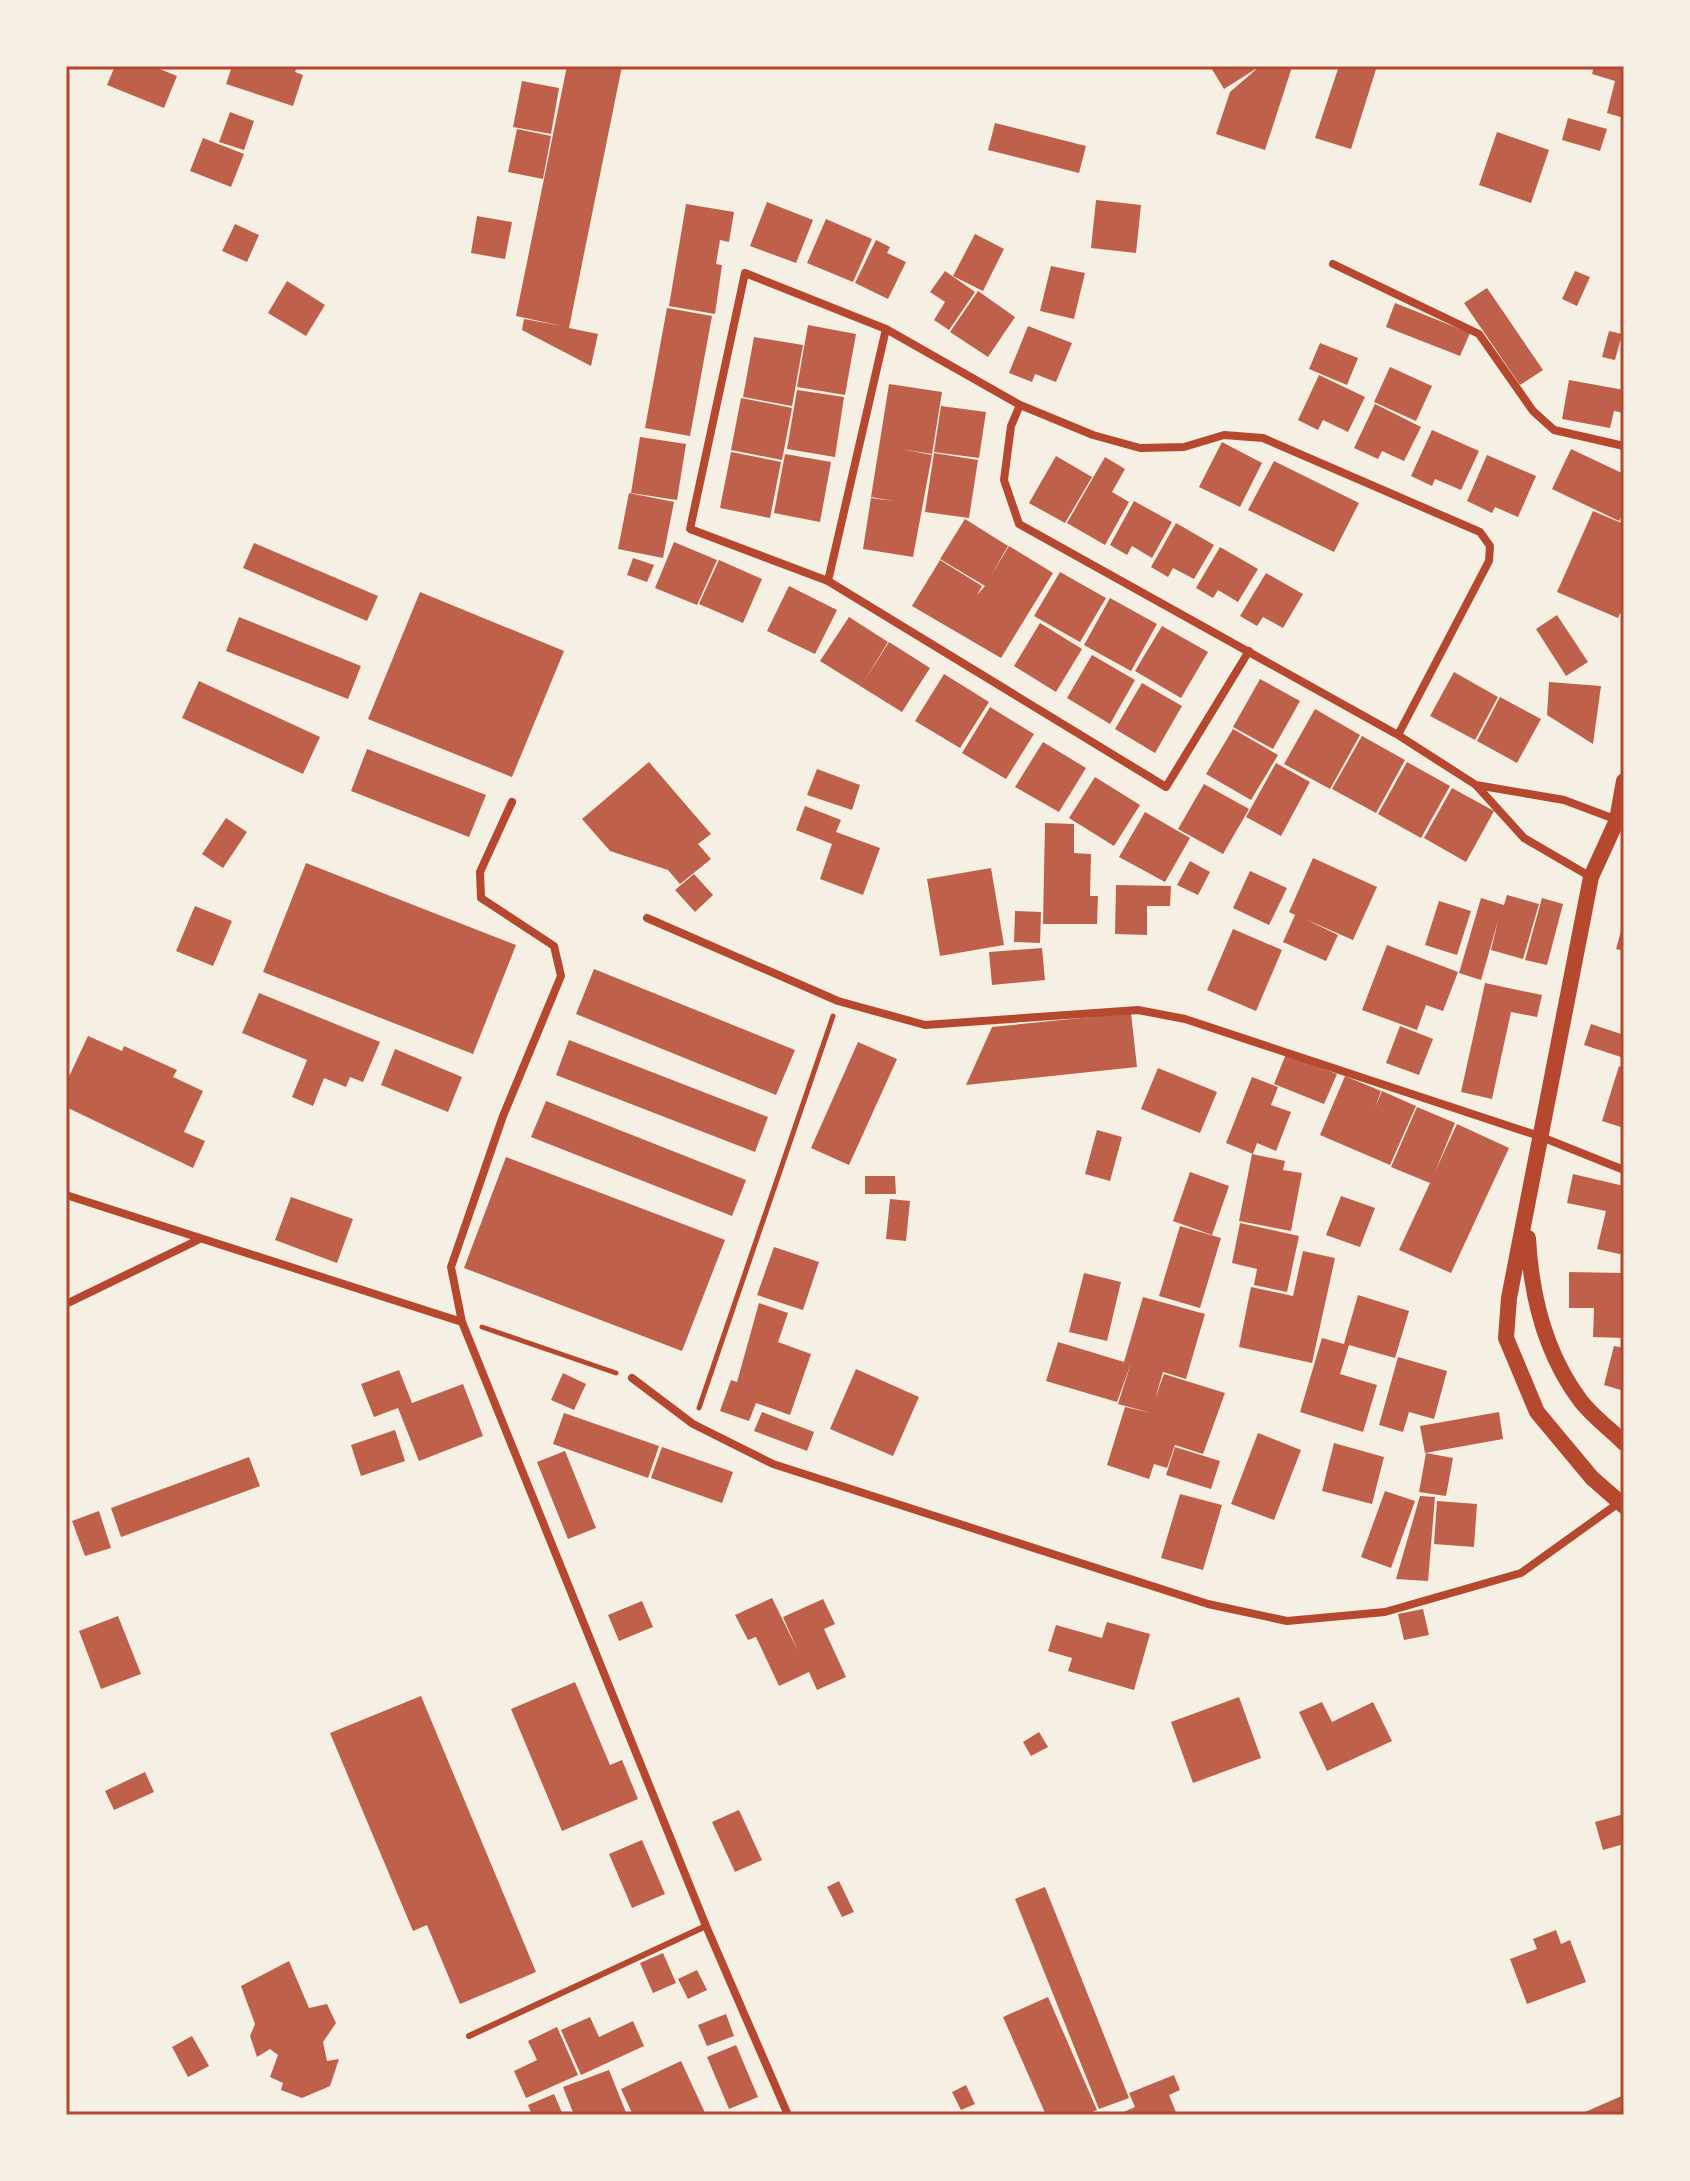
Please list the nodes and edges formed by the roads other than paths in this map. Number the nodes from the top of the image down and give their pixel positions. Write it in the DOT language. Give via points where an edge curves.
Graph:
graph roads {
  1 [pos="1333,264"];
  2 [pos="886,329"];
  3 [pos="1020,405"];
  4 [pos="1624,446"];
  5 [pos="828,581"];
  6 [pos="1249,651"];
  7 [pos="1398,735"];
  8 [pos="1624,781"];
  9 [pos="1476,785"];
  10 [pos="512,802"];
  11 [pos="1620,821"];
  12 [pos="1591,877"];
  13 [pos="647,918"];
  14 [pos="1539,1136"];
  15 [pos="1624,1170"];
  16 [pos="66,1195"];
  17 [pos="1526,1215"];
  18 [pos="199,1239"];
  19 [pos="66,1304"];
  20 [pos="462,1322"];
  21 [pos="632,1378"];
  22 [pos="1624,1443"];
  23 [pos="1622,1504"];
  24 [pos="706,1926"];
  25 [pos="469,2036"];
  26 [pos="788,2115"];
  1 -- 4 [label="street" via="1479,334 1533,411 1554,430"];
  2 -- 3 [label="street"];
  2 -- 5 [label="street"];
  2 -- 5 [label="street" via="745,273 690,529"];
  3 -- 6 [label="street" via="1011,426 1004,480 1019,524"];
  3 -- 7 [label="street" via="1140,448 1184,447 1224,435 1263,438 1480,532 1490,546 1489,561"];
  5 -- 6 [label="street" via="1166,787"];
  6 -- 7 [label="street"];
  7 -- 9 [label="street"];
  8 -- 11 [label="main road"];
  9 -- 11 [label="street" via="1564,800"];
  9 -- 12 [label="street" via="1524,838"];
  10 -- 20 [label="street" via="480,872 481,898 554,946 561,976 503,1116 451,1267"];
  11 -- 12 [label="main road"];
  12 -- 14 [label="main road"];
  13 -- 14 [label="street" via="838,1001 925,1025 1138,1010 1162,1014"];
  14 -- 15 [label="street"];
  14 -- 17 [label="main road"];
  16 -- 18 [label="street"];
  17 -- 22 [label="main road" via="1530,1285 1547,1338 1580,1400"];
  17 -- 23 [label="main road" via="1506,1338 1537,1412 1592,1478"];
  18 -- 19 [label="street"];
  18 -- 20 [label="street"];
  20 -- 24 [label="street"];
  21 -- 23 [label="street" via="693,1424 773,1464 1208,1604 1287,1621 1385,1612 1521,1573"];
  24 -- 25 [label="lane"];
  24 -- 26 [label="street"];
}
